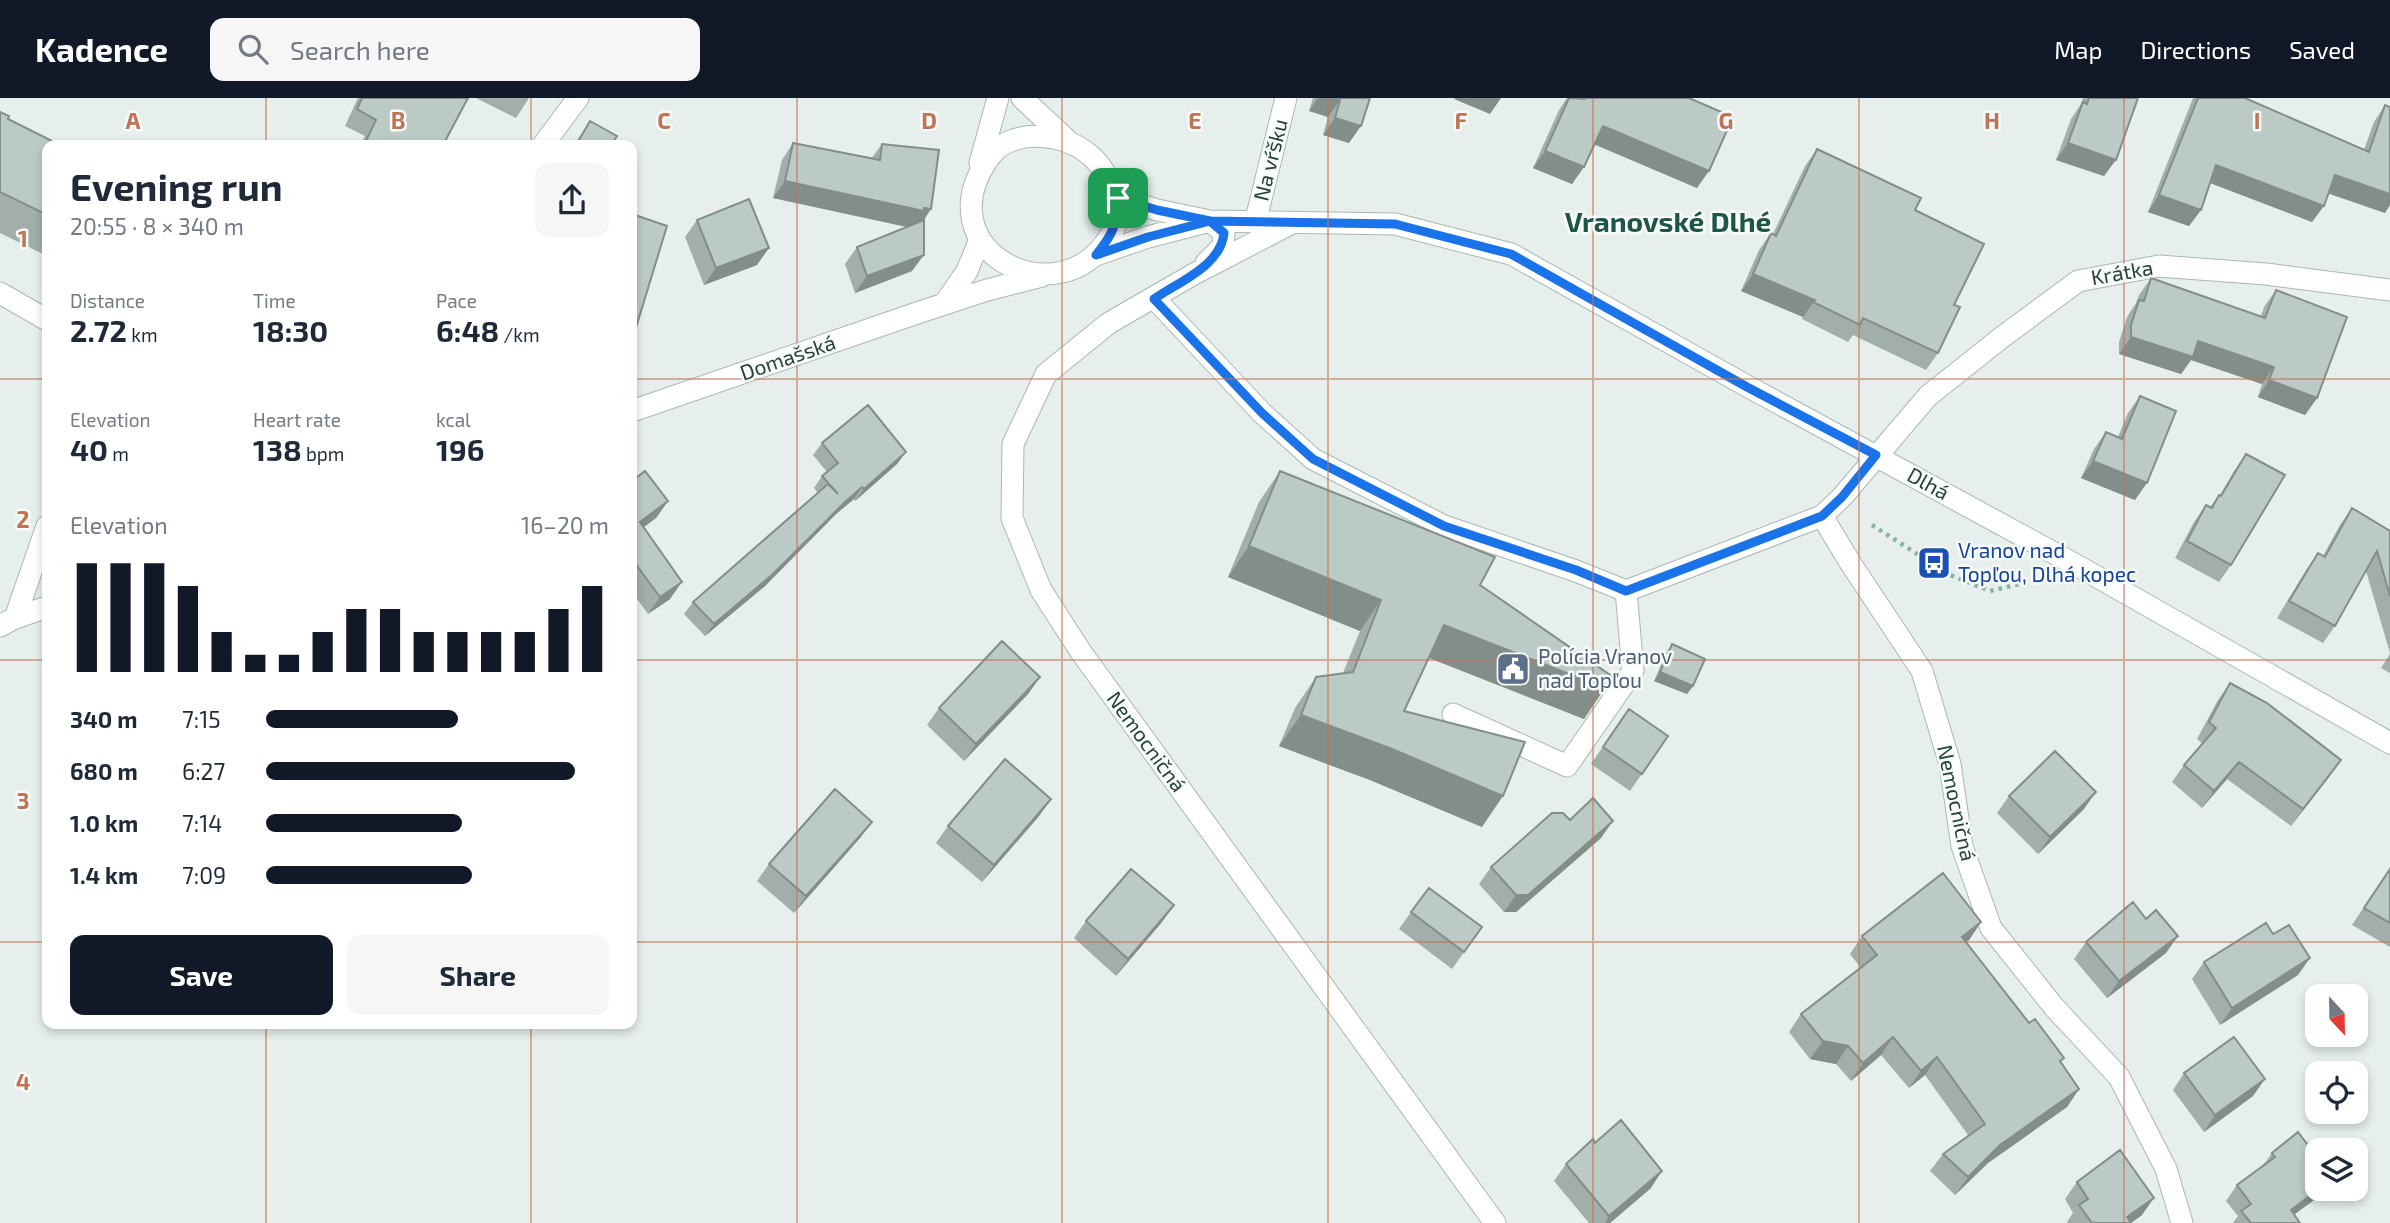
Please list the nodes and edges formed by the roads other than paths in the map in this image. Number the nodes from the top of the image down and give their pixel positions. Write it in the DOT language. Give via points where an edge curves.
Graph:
graph roads {
  1 [pos="578,98"];
  2 [pos="998,98"];
  3 [pos="1022,98"];
  4 [pos="1286,98"];
  5 [pos="547,140"];
  6 [pos="1069,141"];
  7 [pos="977,175"];
  8 [pos="1118,198"];
  9 [pos="1210,221"];
  10 [pos="1294,222"];
  11 [pos="1255,223"];
  12 [pos="979,242"];
  13 [pos="1096,255"];
  14 [pos="1048,274"];
  15 [pos="1194,274"];
  16 [pos="2390,290"];
  17 [pos="0,293"];
  18 [pos="1154,299"];
  19 [pos="944,303"];
  20 [pos="42,317"];
  21 [pos="637,409"];
  22 [pos="1876,455"];
  23 [pos="1822,516"];
  24 [pos="42,538"];
  25 [pos="1626,591"];
  26 [pos="42,609"];
  27 [pos="7,622"];
  28 [pos="1453,714"];
  29 [pos="2390,743"];
  30 [pos="1495,1223"];
  31 [pos="2182,1223"];
  1 -- 5 [label="street"];
  2 -- 7 [label="street"];
  3 -- 6 [label="street"];
  4 -- 11 [label="street, Na vŕšku"];
  6 -- 7 [label="street" via="1043,136 1015,139 992,153"];
  6 -- 8 [label="street" via="1092,157"];
  7 -- 12 [label="street" via="971,207"];
  8 -- 9 [label="street"];
  8 -- 13 [label="street" via="1117,220"];
  9 -- 11 [label="street, Dlhá"];
  9 -- 13 [label="street"];
  9 -- 15 [label="street" via="1224,233 1223,246"];
  10 -- 11 [label="street, Dlhá"];
  10 -- 15 [label="street"];
  10 -- 22 [label="street, Dlhá" via="1395,224 1511,254"];
  12 -- 14 [label="street" via="1004,263"];
  12 -- 19 [label="street" via="967,271"];
  13 -- 14 [label="street" via="1076,267"];
  14 -- 19 [label="street, Domašská"];
  15 -- 18 [label="street, Nemocničná"];
  16 -- 22 [label="street, Krátka" via="2159,266 2078,281 1928,396"];
  17 -- 20 [label="street"];
  18 -- 25 [label="street" via="1262,413 1313,459 1444,526"];
  18 -- 30 [label="street, Nemocničná" via="1109,323 1046,374 1013,444 1012,518 1041,590 1081,652"];
  19 -- 21 [label="street, Domašská"];
  22 -- 23 [label="street"];
  22 -- 29 [label="street, Dlhá"];
  23 -- 25 [label="street"];
  23 -- 31 [label="street, Nemocničná" via="1922,671 1950,764 1962,846 1991,928 2054,1007 2119,1077 2166,1169"];
  24 -- 27 [label="street"];
  25 -- 28 [label="street" via="1633,671 1567,766"];
  26 -- 27 [label="street"];
}
